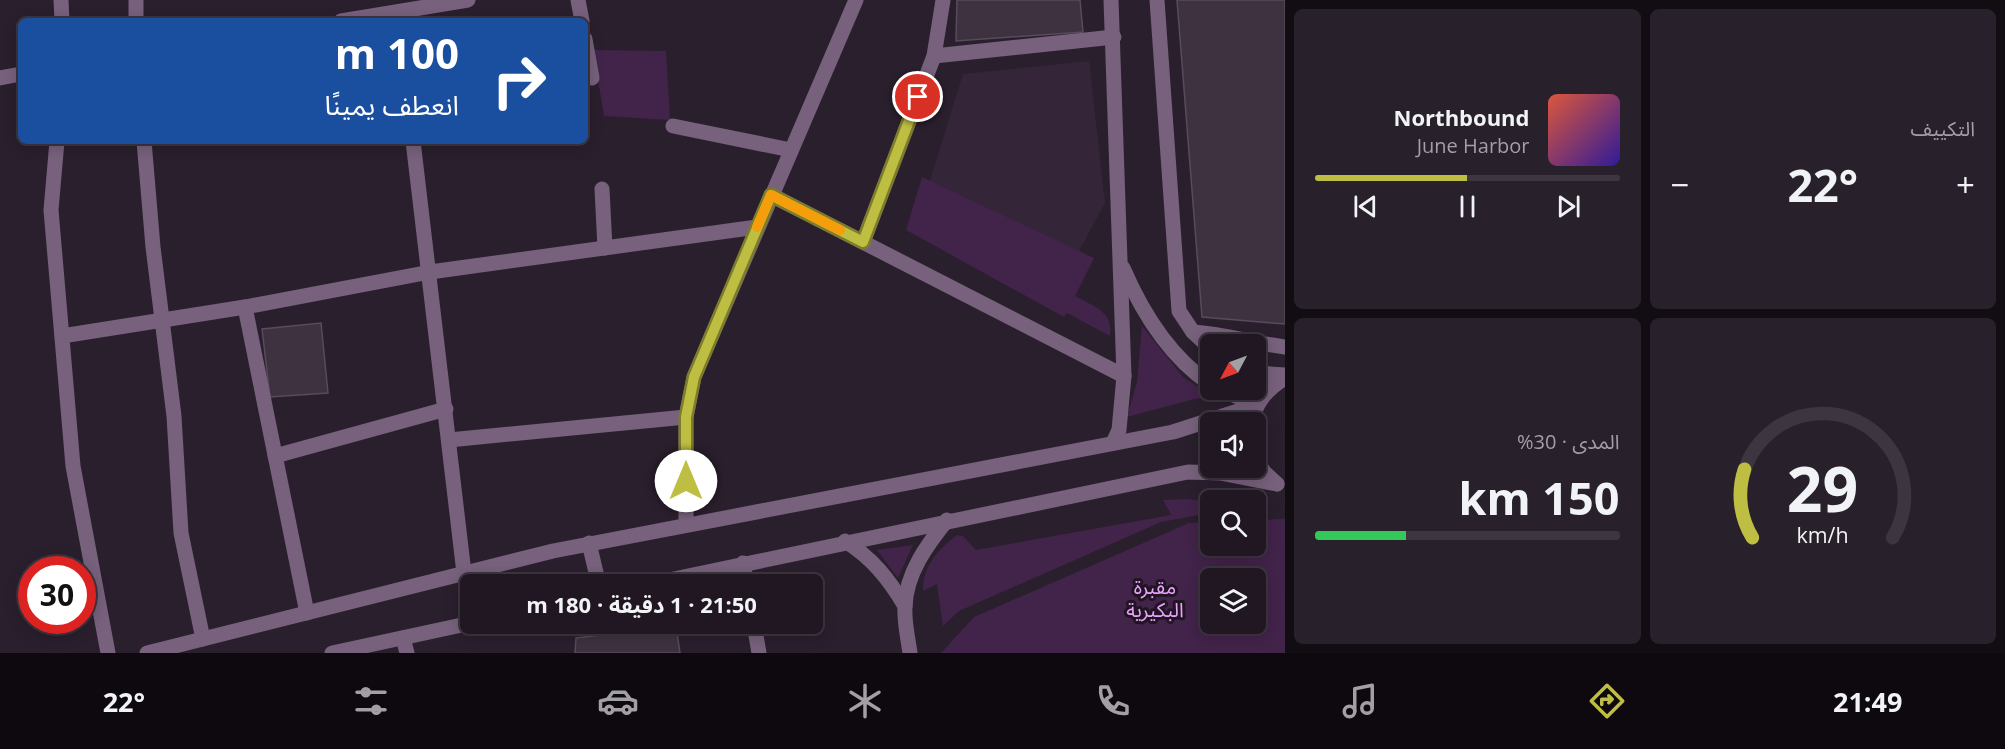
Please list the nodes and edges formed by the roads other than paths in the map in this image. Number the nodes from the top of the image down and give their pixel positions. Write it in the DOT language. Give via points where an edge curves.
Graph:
graph roads {
  1 [pos="61,0"];
  2 [pos="136,0"];
  3 [pos="468,0"];
  4 [pos="578,0"];
  5 [pos="856,0"];
  6 [pos="943,0"];
  7 [pos="1111,0"];
  8 [pos="1157,0"];
  9 [pos="397,11"];
  10 [pos="62,18"];
  11 [pos="136,18"];
  12 [pos="358,18"];
  13 [pos="581,18"];
  14 [pos="1114,37"];
  15 [pos="588,56"];
  16 [pos="934,56"];
  17 [pos="18,75"];
  18 [pos="0,78"];
  19 [pos="592,78"];
  20 [pos="673,126"];
  21 [pos="57,144"];
  22 [pos="144,144"];
  23 [pos="413,144"];
  24 [pos="791,150"];
  25 [pos="602,189"];
  26 [pos="771,195"];
  27 [pos="757,227"];
  28 [pos="863,242"];
  29 [pos="605,248"];
  30 [pos="1120,263"];
  31 [pos="430,272"];
  32 [pos="245,307"];
  33 [pos="162,321"];
  34 [pos="1192,332"];
  35 [pos="62,336"];
  36 [pos="1200,339"];
  37 [pos="1285,347"];
  38 [pos="1266,374"];
  39 [pos="1124,376"];
  40 [pos="1200,377"];
  41 [pos="1285,377"];
  42 [pos="1245,400"];
  43 [pos="1257,405"];
  44 [pos="446,409"];
  45 [pos="1255,412"];
  46 [pos="686,417"];
  47 [pos="449,440"];
  48 [pos="1113,443"];
  49 [pos="275,456"];
  50 [pos="1266,474"];
  51 [pos="1281,486"];
  52 [pos="947,520"];
  53 [pos="686,524"];
  54 [pos="845,541"];
  55 [pos="589,543"];
  56 [pos="743,563"];
  57 [pos="464,573"];
  58 [pos="596,574"];
  59 [pos="694,574"];
  60 [pos="745,574"];
  61 [pos="905,606"];
  62 [pos="307,613"];
  63 [pos="460,625"];
  64 [pos="756,634"];
  65 [pos="403,638"];
  66 [pos="202,639"];
  67 [pos="108,653"];
  68 [pos="147,653"];
  69 [pos="332,653"];
  70 [pos="407,653"];
  71 [pos="759,653"];
  72 [pos="910,653"];
  1 -- 10 [label="street"];
  2 -- 11 [label="street"];
  3 -- 9 [label="street"];
  4 -- 13 [label="street"];
  5 -- 24 [label="street"];
  6 -- 16 [label="street"];
  7 -- 14 [label="street"];
  8 -- 34 [label="street" via="1179,310"];
  9 -- 12 [label="street"];
  14 -- 16 [label="street"];
  14 -- 30 [label="street"];
  15 -- 19 [label="street"];
  16 -- 28 [label="street"];
  17 -- 18 [label="street"];
  20 -- 24 [label="street"];
  21 -- 35 [label="street" via="51,210"];
  22 -- 33 [label="street"];
  23 -- 31 [label="street"];
  24 -- 26 [label="street"];
  25 -- 29 [label="street"];
  26 -- 27 [label="street"];
  26 -- 28 [label="street"];
  27 -- 29 [label="street"];
  27 -- 46 [label="street" via="694,377"];
  28 -- 39 [label="street"];
  29 -- 31 [label="street"];
  30 -- 39 [label="street"];
  30 -- 40 [label="street" via="1155,328"];
  31 -- 32 [label="street"];
  31 -- 44 [label="street"];
  32 -- 33 [label="street"];
  32 -- 49 [label="street"];
  33 -- 35 [label="street"];
  33 -- 66 [label="street" via="174,416 181,533"];
  34 -- 36 [label="street"];
  34 -- 37 [label="street"];
  35 -- 67 [label="street" via="73,466"];
  38 -- 41 [label="street"];
  39 -- 48 [label="street" via="1119,430"];
  41 -- 43 [label="street"];
  42 -- 43 [label="street"];
  43 -- 45 [label="street"];
  43 -- 48 [label="street" via="1173,432"];
  44 -- 47 [label="street"];
  44 -- 49 [label="street"];
  46 -- 47 [label="street"];
  46 -- 53 [label="street"];
  47 -- 57 [label="street"];
  48 -- 53 [label="street"];
  49 -- 62 [label="street"];
  50 -- 51 [label="street"];
  51 -- 52 [label="street" via="1230,474 1188,472"];
  52 -- 54 [label="street"];
  52 -- 61 [label="street" via="914,568"];
  53 -- 55 [label="street"];
  54 -- 56 [label="street"];
  54 -- 61 [label="street" via="866,554 888,578"];
  55 -- 57 [label="street"];
  55 -- 58 [label="street"];
  56 -- 59 [label="street"];
  56 -- 60 [label="street"];
  57 -- 62 [label="street"];
  61 -- 72 [label="street"];
  62 -- 66 [label="street"];
  63 -- 65 [label="street"];
  64 -- 71 [label="street"];
  65 -- 69 [label="street"];
  65 -- 70 [label="street"];
  66 -- 68 [label="street"];
}
